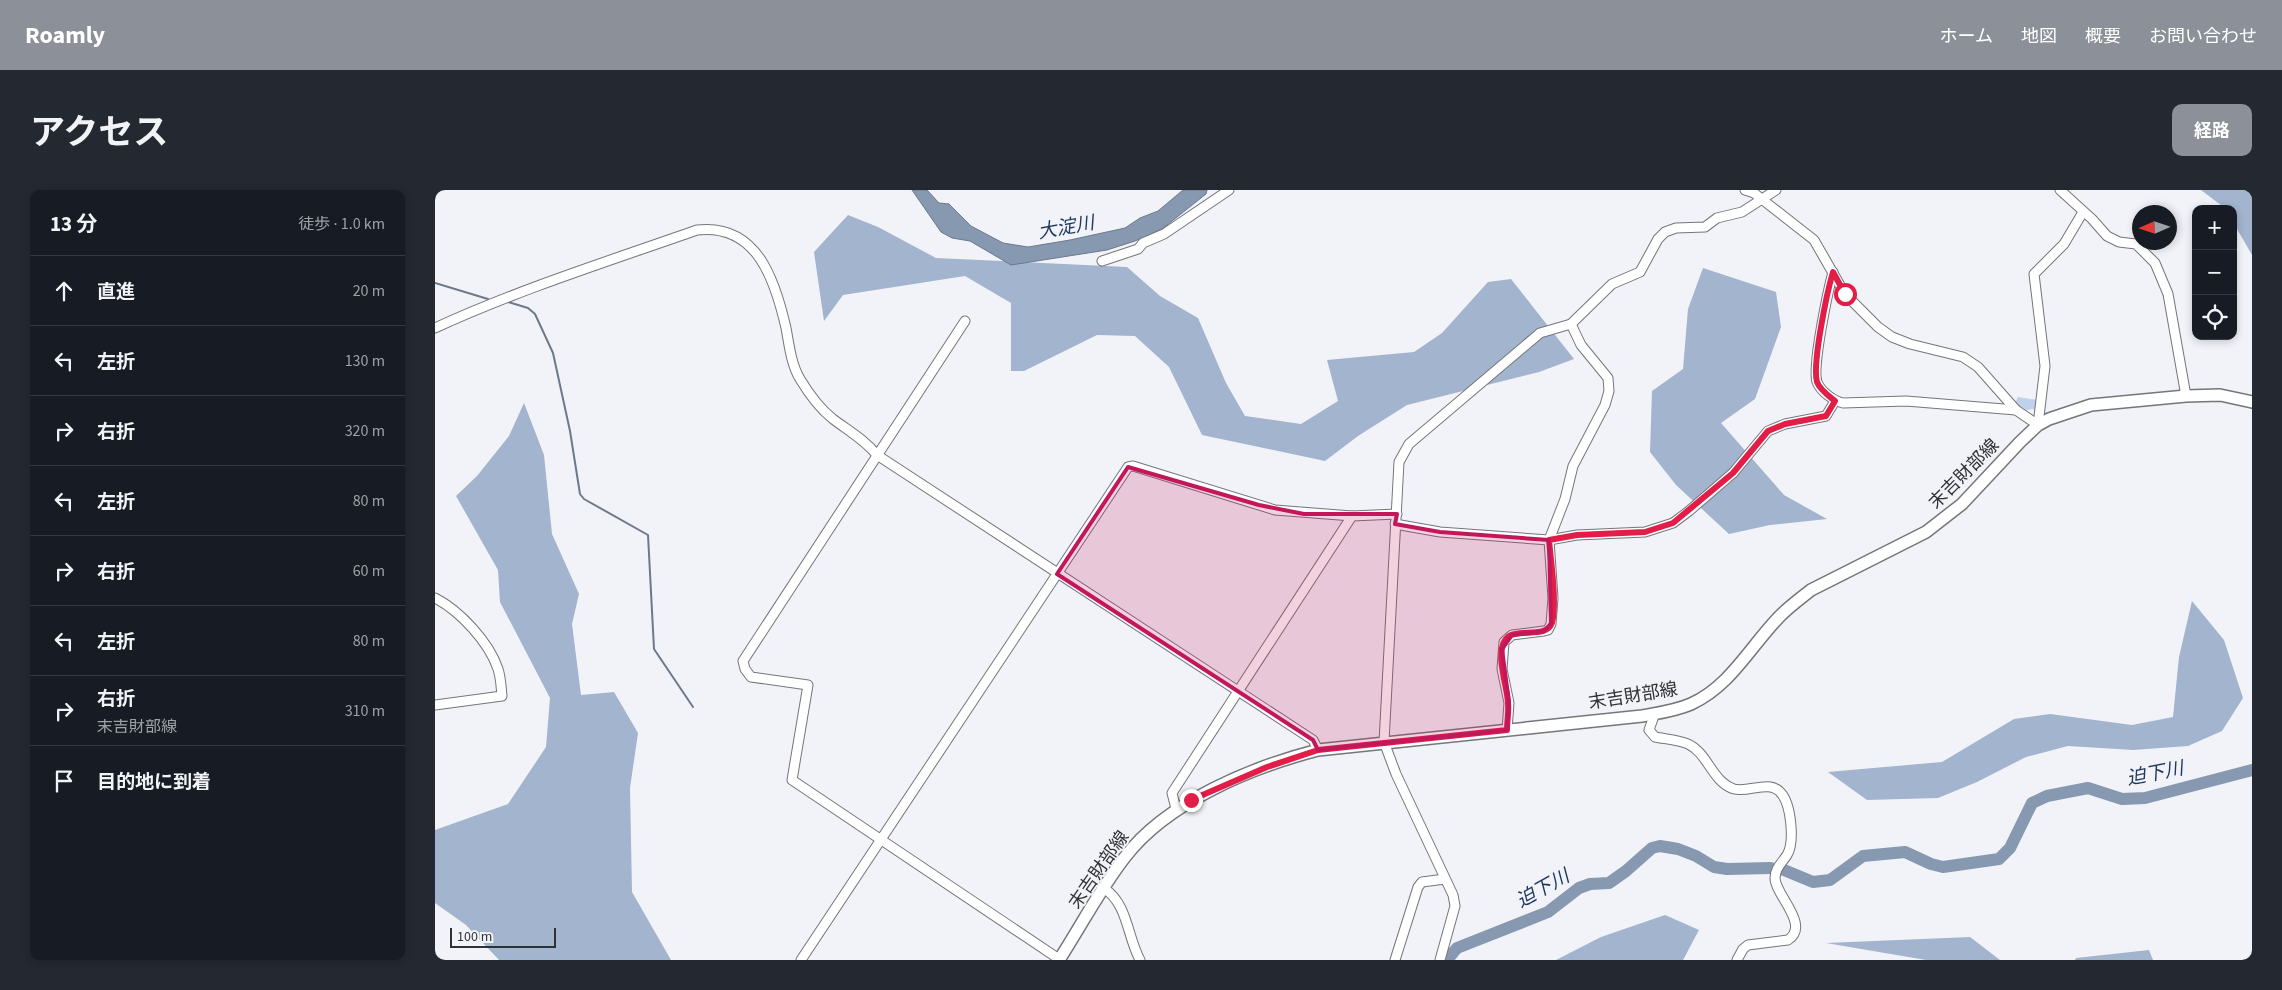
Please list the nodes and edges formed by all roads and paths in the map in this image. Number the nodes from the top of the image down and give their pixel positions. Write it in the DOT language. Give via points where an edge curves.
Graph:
graph roads {
  1 [pos="1229,190"];
  2 [pos="1745,190"];
  3 [pos="1776,190"];
  4 [pos="2060,190"];
  5 [pos="1760,199"];
  6 [pos="2083,212"];
  7 [pos="1102,261"];
  8 [pos="1833,272"];
  9 [pos="965,320"];
  10 [pos="1571,324"];
  11 [pos="435,328"];
  12 [pos="2186,396"];
  13 [pos="1835,401"];
  14 [pos="2252,402"];
  15 [pos="2016,410"];
  16 [pos="2038,425"];
  17 [pos="877,455"];
  18 [pos="1397,514"];
  19 [pos="1352,516"];
  20 [pos="1395,524"];
  21 [pos="1549,540"];
  22 [pos="1057,574"];
  23 [pos="435,598"];
  24 [pos="1238,692"];
  25 [pos="435,705"];
  26 [pos="1655,713"];
  27 [pos="1507,730"];
  28 [pos="1384,742"];
  29 [pos="1318,750"];
  30 [pos="1176,809"];
  31 [pos="881,841"];
  32 [pos="1445,879"];
  33 [pos="1105,889"];
  34 [pos="801,960"];
  35 [pos="1059,960"];
  36 [pos="1140,960"];
  37 [pos="1395,960"];
  38 [pos="1440,960"];
  39 [pos="1737,960"];
  1 -- 7 [label="street" via="1138,249"];
  2 -- 5 [label="street"];
  3 -- 5 [label="street"];
  4 -- 6 [label="street"];
  5 -- 8 [label="street" via="1815,240"];
  5 -- 10 [label="street" via="1742,212 1717,218 1705,227 1676,228 1665,232 1640,272 1612,284"];
  6 -- 12 [label="street" via="2107,236 2119,242 2136,244 2155,263 2168,294"];
  6 -- 16 [label="street" via="2064,244 2034,274 2045,366"];
  8 -- 13 [label="street" via="1816,364 1817,382"];
  8 -- 15 [label="street" via="1845,294 1878,328 1910,344 1963,357 1979,367"];
  9 -- 17 [label="street"];
  10 -- 18 [label="street" via="1540,333 1409,444 1399,462"];
  10 -- 21 [label="street" via="1581,345 1608,378 1609,391 1573,466"];
  11 -- 17 [label="street" via="516,293 697,230 722,232 743,240 755,249 765,265 784,319 798,376 815,402 832,419 866,442"];
  12 -- 14 [label="main road, 末吉財部線" via="2220,395"];
  12 -- 16 [label="main road, 末吉財部線" via="2091,405"];
  13 -- 15 [label="street" via="1906,401"];
  13 -- 21 [label="street" via="1826,416 1785,424 1768,431 1733,473 1673,523 1645,532 1577,535"];
  15 -- 16 [label="street"];
  16 -- 26 [label="main road, 末吉財部線" via="1974,492 1938,524 1912,541 1811,590 1781,616 1717,686 1691,704"];
  17 -- 22 [label="street"];
  17 -- 31 [label="street" via="743,661 751,677 808,685 792,780"];
  18 -- 19 [label="street"];
  18 -- 20 [label="street"];
  19 -- 22 [label="street" via="1275,510 1133,466 1128,467"];
  19 -- 24 [label="street"];
  20 -- 21 [label="street" via="1440,532"];
  20 -- 28 [label="street"];
  21 -- 27 [label="street" via="1553,598 1551,624 1548,630 1512,635 1503,649 1502,669 1509,703"];
  22 -- 24 [label="street"];
  22 -- 31 [label="street"];
  23 -- 25 [label="street" via="463,616 493,658 501,676 501,696"];
  24 -- 29 [label="street" via="1313,740"];
  24 -- 30 [label="street" via="1172,793"];
  26 -- 27 [label="main road, 末吉財部線"];
  26 -- 39 [label="street" via="1649,730 1655,737 1689,745 1730,787 1742,790 1776,788 1783,795 1792,831 1787,855 1780,863 1775,878 1794,917 1795,931 1788,940 1748,945"];
  27 -- 28 [label="main road, 末吉財部線"];
  28 -- 29 [label="main road, 末吉財部線"];
  28 -- 32 [label="street"];
  29 -- 30 [label="main road, 末吉財部線" via="1267,767"];
  30 -- 33 [label="main road, 末吉財部線" via="1125,857"];
  31 -- 34 [label="street"];
  31 -- 35 [label="street"];
  32 -- 37 [label="street" via="1422,882 1418,887"];
  32 -- 38 [label="street" via="1455,906"];
  33 -- 35 [label="main road, 末吉財部線"];
  33 -- 36 [label="street" via="1119,902"];
}
